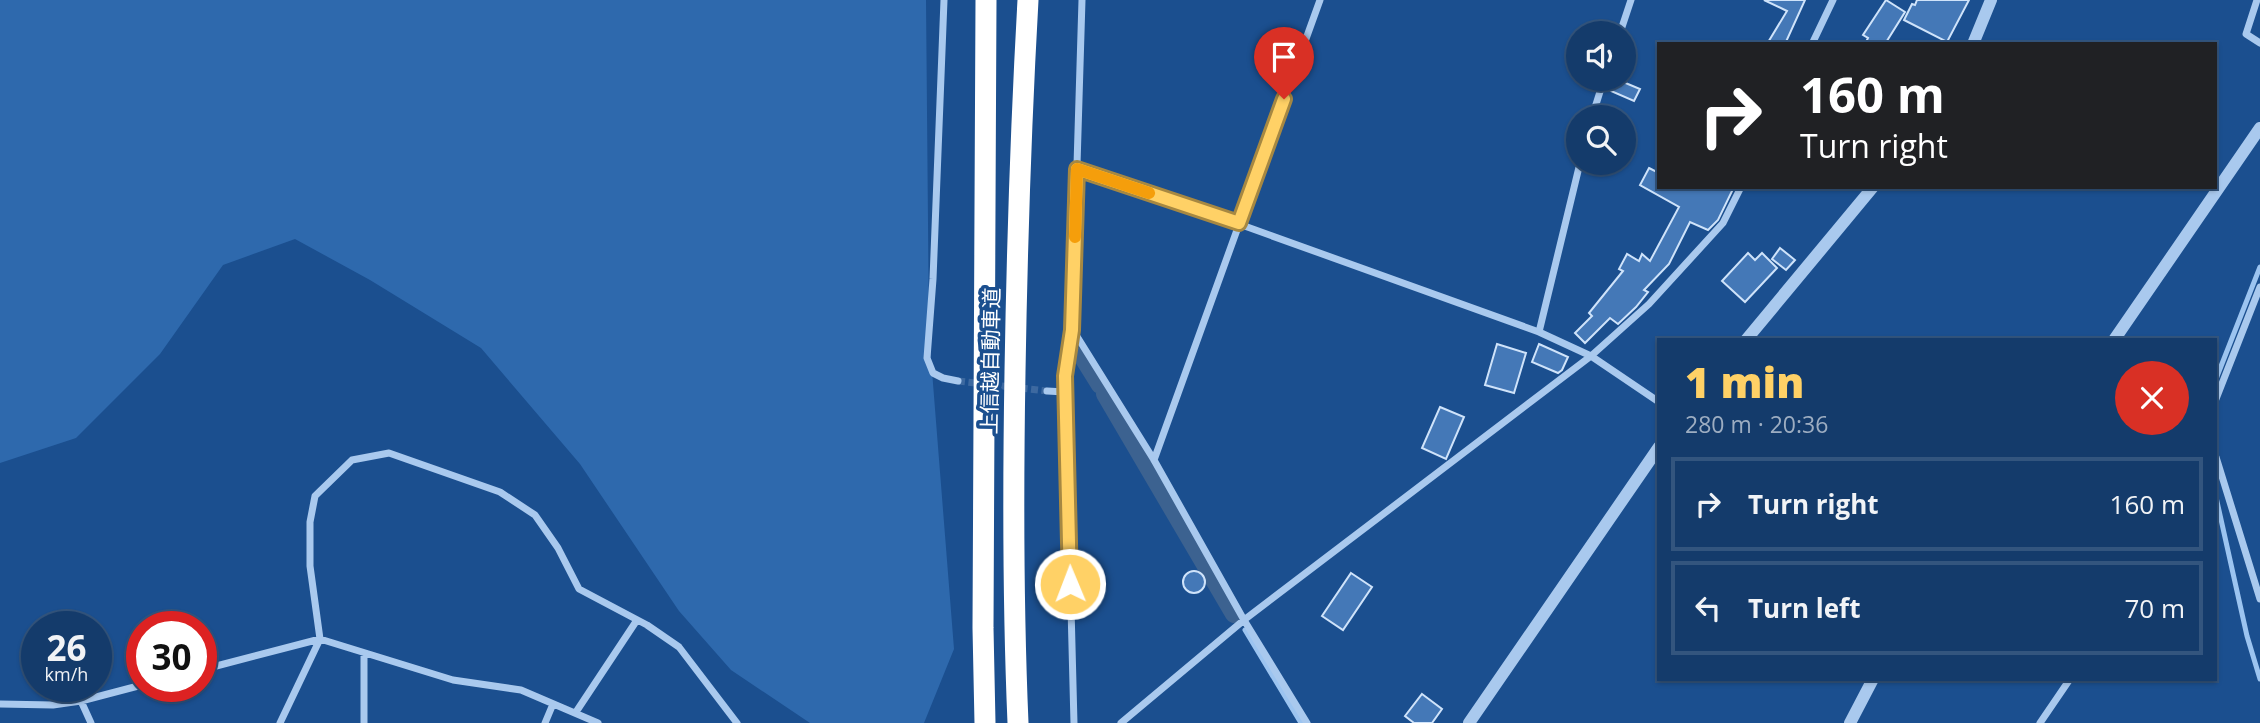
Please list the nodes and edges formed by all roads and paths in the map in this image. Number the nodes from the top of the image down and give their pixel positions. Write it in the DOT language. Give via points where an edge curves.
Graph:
graph roads {
  1 [pos="944,0"];
  2 [pos="986,0"];
  3 [pos="1028,0"];
  4 [pos="1082,0"];
  5 [pos="1320,0"];
  6 [pos="1631,0"];
  7 [pos="1833,0"];
  8 [pos="1991,0"];
  9 [pos="2257,0"];
  10 [pos="1624,21"];
  11 [pos="1813,42"];
  12 [pos="1974,42"];
  13 [pos="2260,43"];
  14 [pos="2260,128"];
  15 [pos="1077,169"];
  16 [pos="1577,175"];
  17 [pos="1740,189"];
  18 [pos="1871,189"];
  19 [pos="1239,223"];
  20 [pos="2260,287"];
  21 [pos="1072,330"];
  22 [pos="1539,332"];
  23 [pos="1748,338"];
  24 [pos="2115,338"];
  25 [pos="1591,356"];
  26 [pos="958,381"];
  27 [pos="1047,391"];
  28 [pos="1065,393"];
  29 [pos="2217,396"];
  30 [pos="1657,401"];
  31 [pos="1657,450"];
  32 [pos="1154,460"];
  33 [pos="2218,478"];
  34 [pos="2260,599"];
  35 [pos="637,620"];
  36 [pos="1244,620"];
  37 [pos="320,639"];
  38 [pos="364,654"];
  39 [pos="217,666"];
  40 [pos="1873,681"];
  41 [pos="2069,681"];
  42 [pos="74,702"];
  43 [pos="81,702"];
  44 [pos="0,704"];
  45 [pos="553,704"];
  46 [pos="576,712"];
  47 [pos="91,723"];
  48 [pos="280,723"];
  49 [pos="364,723"];
  50 [pos="545,723"];
  51 [pos="598,723"];
  52 [pos="737,723"];
  53 [pos="985,723"];
  54 [pos="1018,723"];
  55 [pos="1074,723"];
  56 [pos="1121,723"];
  57 [pos="1307,723"];
  58 [pos="1469,723"];
  59 [pos="1850,723"];
  60 [pos="2040,723"];
  1 -- 26 [label="street" via="927,358 933,373"];
  2 -- 53 [label="highway, 上信越自動車道"];
  3 -- 54 [label="highway, 上信越自動車道" via="1014,440"];
  4 -- 15 [label="street"];
  5 -- 19 [label="street"];
  6 -- 10 [label="street"];
  7 -- 11 [label="street"];
  8 -- 12 [label="street"];
  9 -- 13 [label="street" via="2246,34"];
  14 -- 24 [label="street"];
  15 -- 19 [label="street"];
  15 -- 21 [label="street"];
  16 -- 22 [label="street"];
  17 -- 25 [label="street" via="1723,223 1649,304"];
  18 -- 23 [label="street"];
  19 -- 22 [label="street"];
  19 -- 32 [label="street"];
  20 -- 29 [label="street"];
  21 -- 28 [label="street"];
  21 -- 32 [label="street"];
  22 -- 25 [label="street"];
  25 -- 30 [label="street"];
  25 -- 36 [label="street"];
  27 -- 28 [label="street"];
  28 -- 55 [label="street"];
  31 -- 58 [label="street"];
  32 -- 36 [label="street"];
  33 -- 34 [label="street"];
  35 -- 37 [label="street" via="579,589 535,515 500,492 389,453 352,460 314,496 310,566"];
  35 -- 46 [label="street"];
  35 -- 52 [label="street" via="679,647"];
  36 -- 56 [label="street"];
  36 -- 57 [label="street"];
  37 -- 38 [label="street"];
  37 -- 39 [label="street"];
  37 -- 48 [label="street"];
  38 -- 45 [label="street" via="453,680 521,690"];
  38 -- 49 [label="street"];
  40 -- 59 [label="street"];
  41 -- 60 [label="street"];
  42 -- 44 [label="street"];
  43 -- 47 [label="street"];
  45 -- 46 [label="street"];
  45 -- 50 [label="street"];
  46 -- 51 [label="street"];
}
